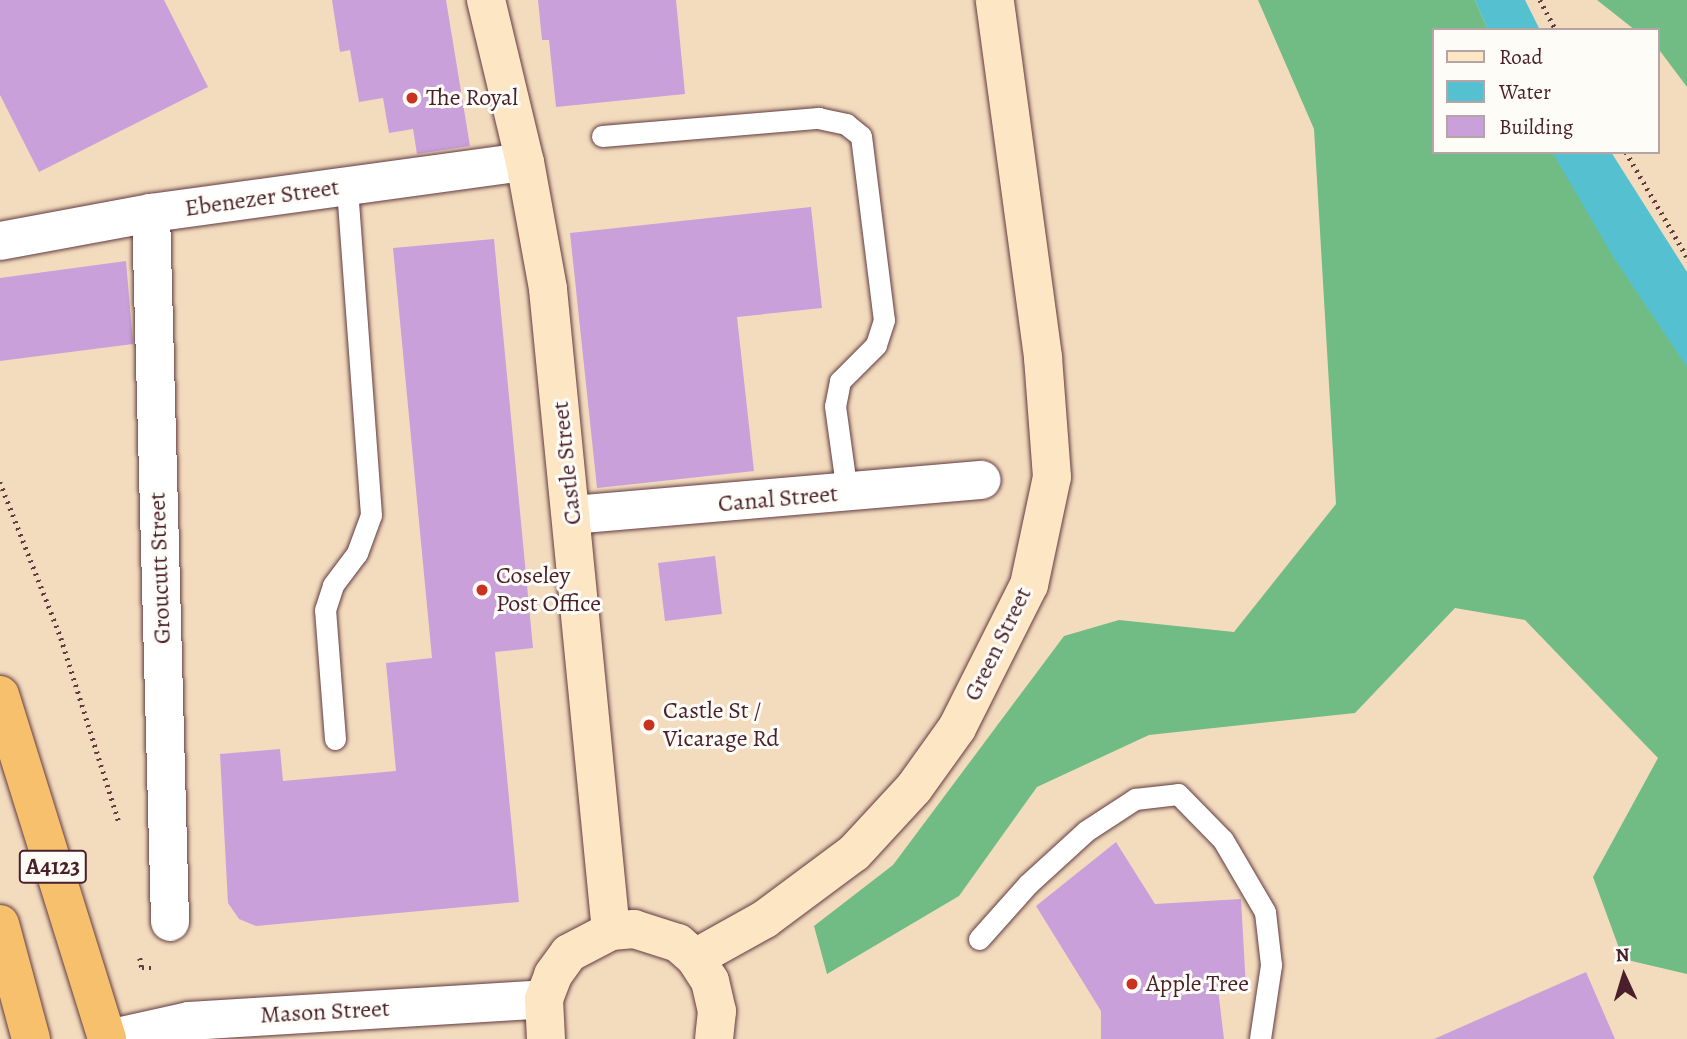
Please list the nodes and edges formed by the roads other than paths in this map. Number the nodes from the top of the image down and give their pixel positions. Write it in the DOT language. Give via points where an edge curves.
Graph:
graph roads {
  1 [pos="486,0"];
  2 [pos="995,0"];
  3 [pos="602,136"];
  4 [pos="525,162"];
  5 [pos="347,187"];
  6 [pos="151,213"];
  7 [pos="0,241"];
  8 [pos="982,480"];
  9 [pos="847,493"];
  10 [pos="572,515"];
  11 [pos="0,695"];
  12 [pos="335,739"];
  13 [pos="170,922"];
  14 [pos="0,924"];
  15 [pos="611,931"];
  16 [pos="979,939"];
  17 [pos="695,958"];
  18 [pos="544,999"];
  19 [pos="31,1039"];
  20 [pos="107,1039"];
  21 [pos="546,1039"];
  22 [pos="714,1039"];
  23 [pos="1260,1039"];
  1 -- 4 [label="main road, Castle Street"];
  2 -- 17 [label="main road, Green Street" via="1043,357 1052,477 1029,585 957,729 914,788 854,853 765,919"];
  3 -- 9 [label="lane" via="818,118 846,124 861,136 884,320 876,345 840,381 835,406"];
  4 -- 5 [label="street, Ebenezer Street"];
  4 -- 10 [label="main road, Castle Street" via="548,289"];
  5 -- 6 [label="street, Ebenezer Street"];
  5 -- 12 [label="lane" via="371,515 357,553 333,585 325,610"];
  6 -- 7 [label="street, Ebenezer Street"];
  6 -- 13 [label="street, Groucutt Street"];
  8 -- 9 [label="street, Canal Street"];
  9 -- 10 [label="street, Canal Street"];
  10 -- 15 [label="main road, Castle Street"];
  11 -- 20 [label="highway, A4123"];
  14 -- 19 [label="highway"];
  15 -- 17 [label="main road" via="656,933"];
  15 -- 18 [label="main road" via="569,953 553,975"];
  16 -- 23 [label="lane" via="1028,884 1086,831 1135,800 1178,794 1223,840 1265,912 1271,965"];
  17 -- 22 [label="main road" via="710,981 717,1011"];
  18 -- 20 [label="street, Mason Street" via="189,1021"];
  18 -- 21 [label="main road"];
}
